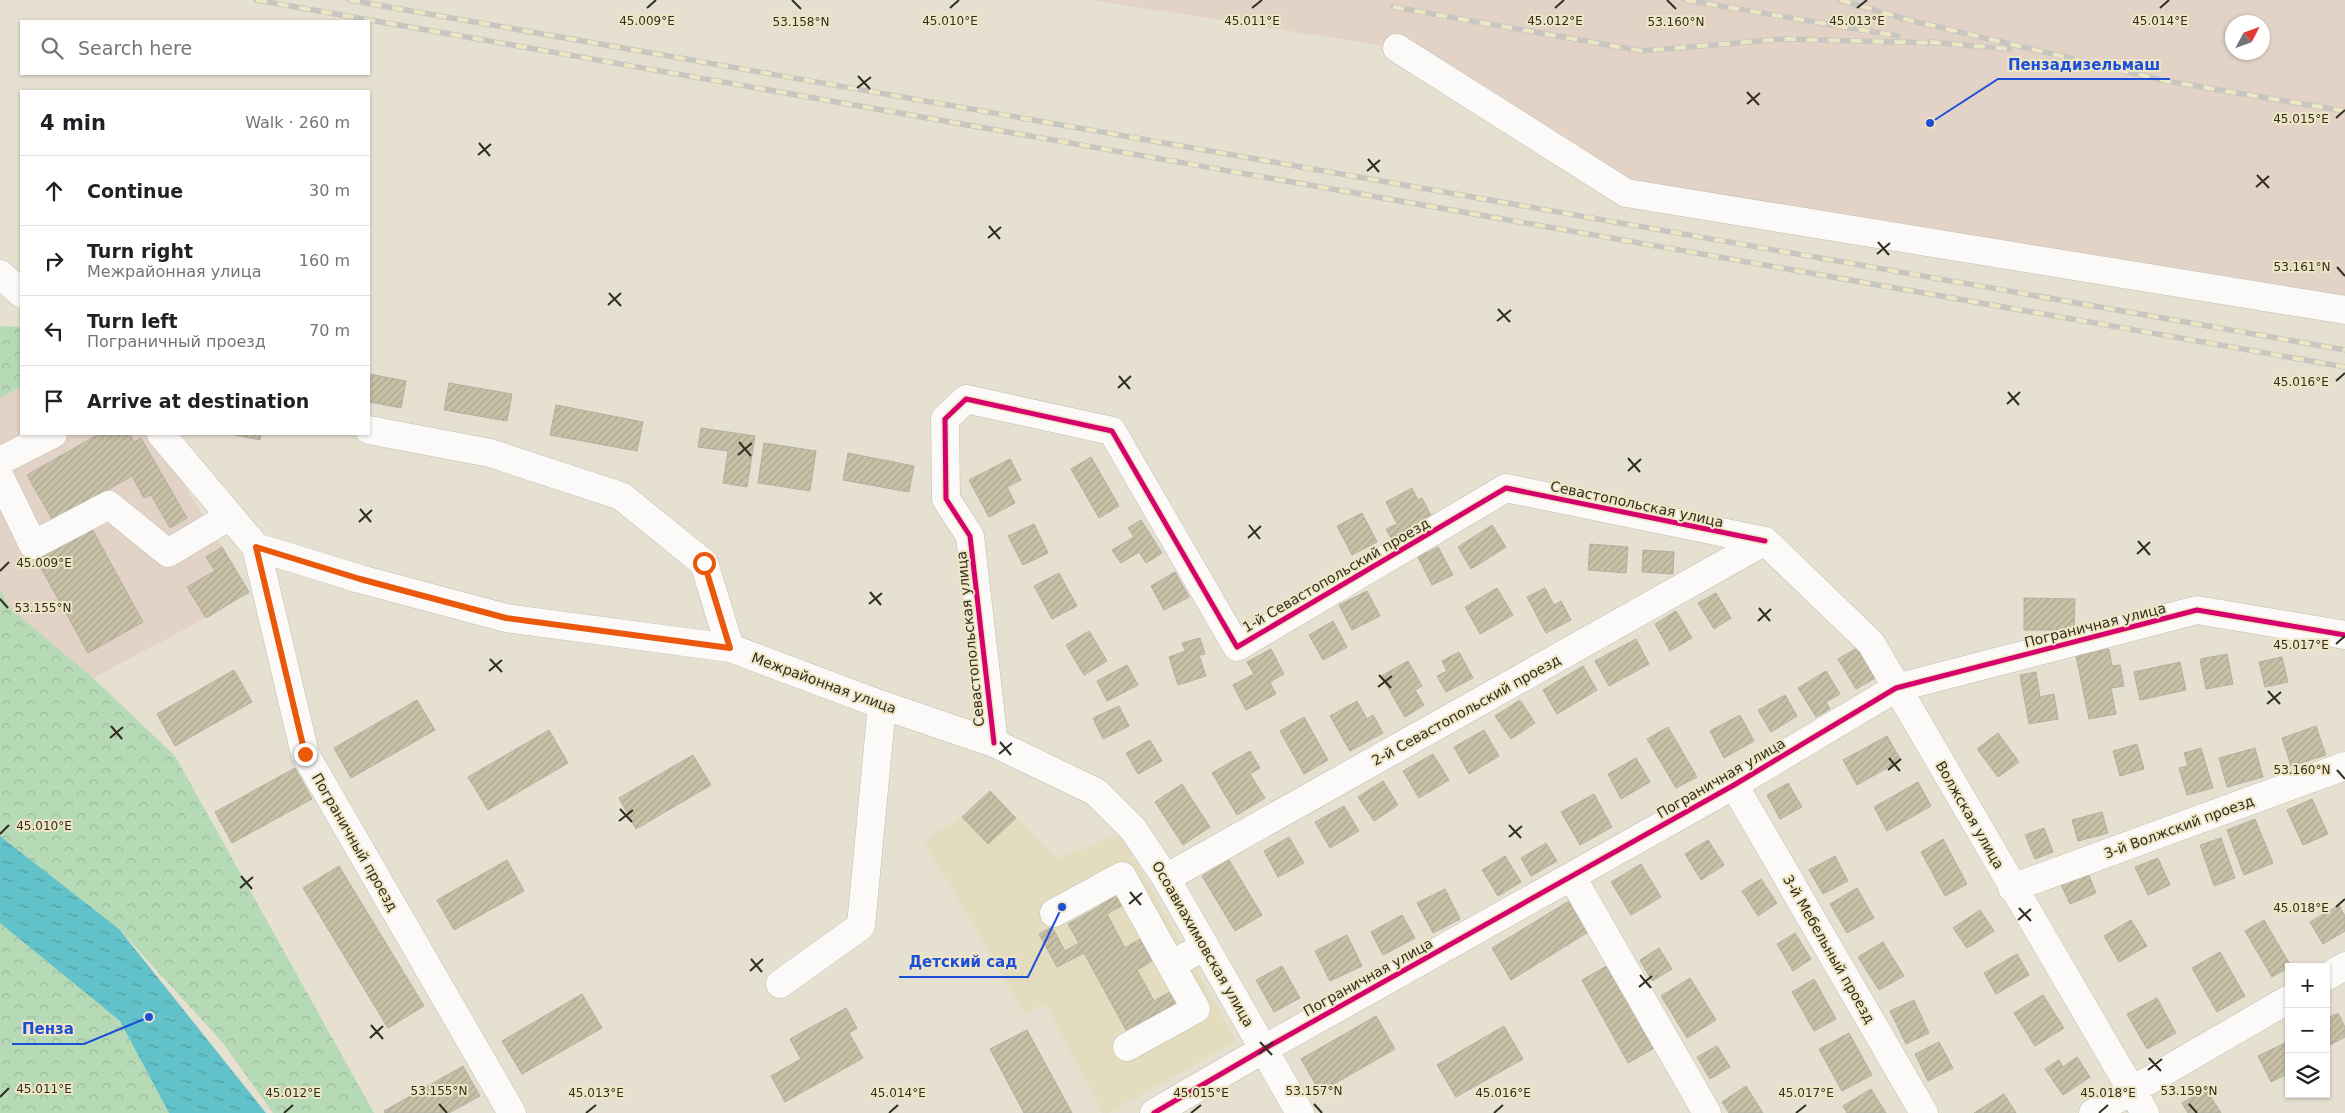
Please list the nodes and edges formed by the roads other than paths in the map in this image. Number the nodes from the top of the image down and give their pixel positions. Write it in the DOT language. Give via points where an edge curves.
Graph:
graph roads {
  1 [pos="1397,48"];
  2 [pos="0,274"];
  3 [pos="20,292"];
  4 [pos="2345,310"];
  5 [pos="370,430"];
  6 [pos="1112,432"];
  7 [pos="50,435"];
  8 [pos="162,435"];
  9 [pos="190,435"];
  10 [pos="0,461"];
  11 [pos="185,463"];
  12 [pos="0,477"];
  13 [pos="1506,488"];
  14 [pos="230,516"];
  15 [pos="1765,541"];
  16 [pos="256,547"];
  17 [pos="2345,635"];
  18 [pos="730,648"];
  19 [pos="1896,688"];
  20 [pos="882,705"];
  21 [pos="994,743"];
  22 [pos="2345,766"];
  23 [pos="1734,785"];
  24 [pos="1133,829"];
  25 [pos="1572,877"];
  26 [pos="1166,878"];
  27 [pos="2012,888"];
  28 [pos="1054,913"];
  29 [pos="1205,946"];
  30 [pos="1171,965"];
  31 [pos="2345,966"];
  32 [pos="2330,975"];
  33 [pos="780,984"];
  34 [pos="2285,1002"];
  35 [pos="1126,1047"];
  36 [pos="1264,1048"];
  37 [pos="2138,1102"];
  38 [pos="512,1113"];
  39 [pos="1154,1113"];
  40 [pos="1300,1113"];
  41 [pos="1707,1113"];
  42 [pos="1924,1113"];
  43 [pos="2093,1113"];
  1 -- 4 [label="street" via="1626,193"];
  2 -- 3 [label="street"];
  5 -- 18 [label="street" via="490,453 621,496 704,563"];
  6 -- 13 [label="street, 1-й Севастопольский проезд" via="1237,646"];
  6 -- 21 [label="street, Севастопольская улица" via="966,399 945,419 946,498 970,536"];
  7 -- 10 [label="street"];
  8 -- 11 [label="street"];
  9 -- 11 [label="street"];
  11 -- 14 [label="street"];
  12 -- 14 [label="street" via="33,545 108,505 168,553"];
  13 -- 15 [label="street, Севастопольская улица"];
  14 -- 16 [label="street"];
  15 -- 19 [label="street, Волжская улица" via="1871,643"];
  15 -- 26 [label="street, 2-й Севастопольский проезд"];
  16 -- 18 [label="street, Межрайонная улица" via="506,618"];
  16 -- 38 [label="street, Пограничный проезд" via="305,754"];
  17 -- 19 [label="street, Пограничная улица" via="2197,610"];
  18 -- 20 [label="street, Межрайонная улица"];
  19 -- 23 [label="street, Пограничная улица"];
  19 -- 27 [label="street, Волжская улица"];
  20 -- 21 [label="street, Межрайонная улица"];
  20 -- 33 [label="street" via="861,926"];
  21 -- 24 [label="street, Межрайонная улица" via="1096,792"];
  22 -- 27 [label="street, 3-й Волжский проезд"];
  23 -- 25 [label="street, Пограничная улица"];
  23 -- 42 [label="street, 3-й Мебельный проезд"];
  24 -- 26 [label="street, Осоавиахимовская улица"];
  25 -- 36 [label="street, Пограничная улица"];
  25 -- 41 [label="street"];
  26 -- 29 [label="street, Осоавиахимовская улица"];
  27 -- 37 [label="street, Волжская улица"];
  28 -- 30 [label="street" via="1122,876"];
  29 -- 30 [label="street"];
  29 -- 36 [label="street, Осоавиахимовская улица"];
  30 -- 35 [label="street" via="1196,1009"];
  31 -- 32 [label="street"];
  34 -- 37 [label="street"];
  36 -- 39 [label="street, Пограничная улица"];
  36 -- 40 [label="street, Осоавиахимовская улица"];
  37 -- 43 [label="street"];
}
